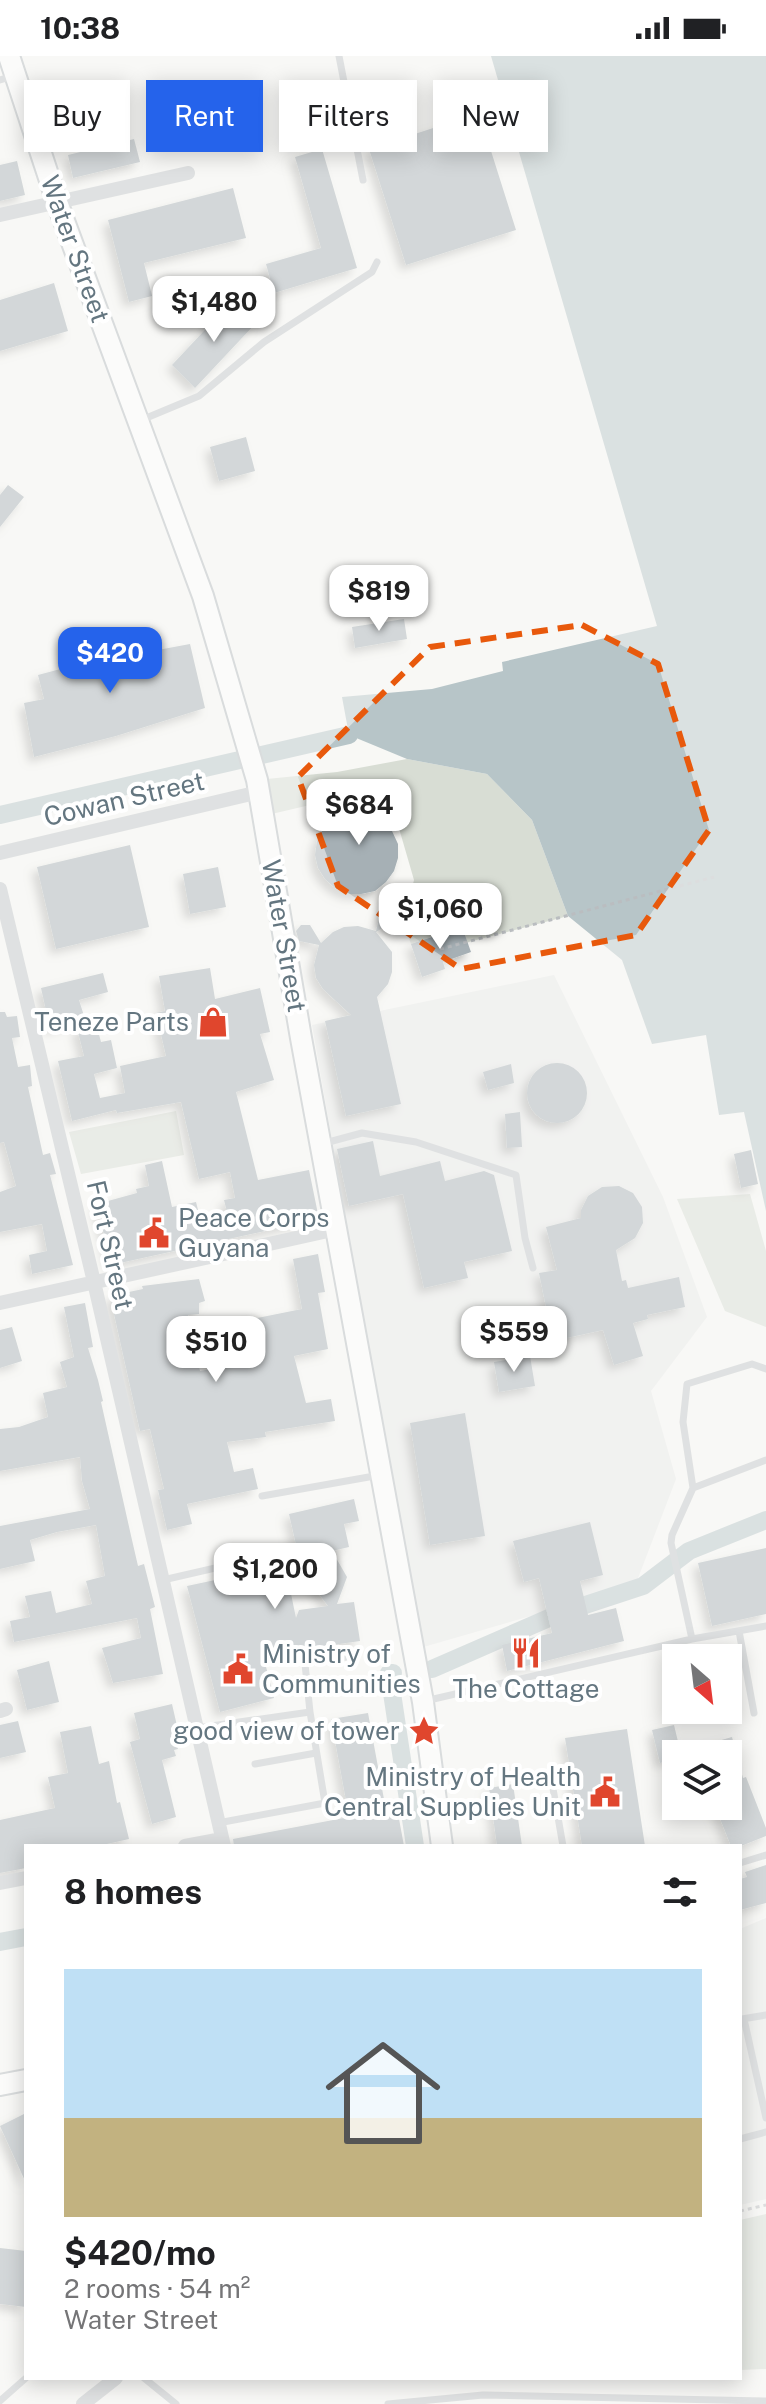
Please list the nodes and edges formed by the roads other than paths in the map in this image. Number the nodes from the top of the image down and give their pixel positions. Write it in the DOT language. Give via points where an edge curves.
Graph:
graph roads {
  1 [pos="339,56"];
  2 [pos="8,70"];
  3 [pos="188,173"];
  4 [pos="363,180"];
  5 [pos="57,202"];
  6 [pos="0,215"];
  7 [pos="377,262"];
  8 [pos="137,422"];
  9 [pos="258,786"];
  10 [pos="0,853"];
  11 [pos="0,889"];
  12 [pos="321,1144"];
  13 [pos="337,1229"];
  14 [pos="533,1268"];
  15 [pos="94,1282"];
  16 [pos="0,1303"];
  17 [pos="766,1369"];
  18 [pos="766,1460"];
  19 [pos="382,1474"];
  20 [pos="693,1488"];
  21 [pos="262,1496"];
  22 [pos="276,1554"];
  23 [pos="163,1580"];
  24 [pos="766,1626"];
  25 [pos="739,1631"];
  26 [pos="692,1639"];
  27 [pos="346,1657"];
  28 [pos="423,1702"];
  29 [pos="310,1712"];
  30 [pos="754,1713"];
  31 [pos="197,1728"];
  32 [pos="316,1753"];
  33 [pos="255,1764"];
  34 [pos="551,1777"];
  35 [pos="218,1823"];
  36 [pos="223,1842"];
  37 [pos="442,1844"];
  38 [pos="563,1844"];
  39 [pos="766,1855"];
  40 [pos="742,1862"];
  41 [pos="24,1878"];
  42 [pos="0,1883"];
  43 [pos="766,2015"];
  44 [pos="742,2019"];
  45 [pos="24,2080"];
  46 [pos="0,2085"];
  47 [pos="766,2118"];
  48 [pos="766,2132"];
  49 [pos="742,2138"];
  50 [pos="24,2380"];
  51 [pos="113,2380"];
  52 [pos="146,2380"];
  53 [pos="0,2401"];
  54 [pos="766,2401"];
  55 [pos="83,2404"];
  56 [pos="176,2404"];
  57 [pos="388,2404"];
  1 -- 4 [label="lane"];
  2 -- 5 [label="street, Water Street"];
  3 -- 5 [label="street"];
  5 -- 6 [label="street"];
  5 -- 8 [label="street, Water Street"];
  7 -- 8 [label="lane" via="372,272 264,342 199,396"];
  8 -- 9 [label="street, Water Street" via="203,596"];
  9 -- 10 [label="street, Cowan Street"];
  9 -- 12 [label="street, Water Street"];
  11 -- 15 [label="street, Fort Street"];
  12 -- 13 [label="street, Water Street"];
  12 -- 14 [label="lane" via="362,1133 416,1142 516,1175"];
  13 -- 15 [label="street"];
  13 -- 19 [label="street, Water Street"];
  15 -- 16 [label="street"];
  15 -- 23 [label="street, Fort Street"];
  17 -- 20 [label="lane" via="752,1364 687,1384 683,1422"];
  18 -- 20 [label="lane"];
  19 -- 21 [label="lane"];
  19 -- 28 [label="street, Water Street"];
  20 -- 26 [label="lane" via="671,1543"];
  22 -- 23 [label="lane"];
  23 -- 31 [label="street, Fort Street"];
  24 -- 25 [label="lane"];
  25 -- 26 [label="lane"];
  25 -- 30 [label="lane"];
  26 -- 28 [label="lane"];
  27 -- 29 [label="lane" via="305,1664"];
  28 -- 37 [label="street, Water Street"];
  29 -- 31 [label="lane"];
  29 -- 32 [label="lane"];
  31 -- 35 [label="street, Fort Street"];
  32 -- 33 [label="lane"];
  32 -- 35 [label="lane" via="325,1803"];
  34 -- 38 [label="lane"];
  35 -- 36 [label="street, Fort Street"];
  39 -- 40 [label="lane"];
  41 -- 42 [label="street"];
  43 -- 44 [label="lane"];
  44 -- 47 [label="lane"];
  45 -- 46 [label="street"];
  48 -- 49 [label="lane"];
  50 -- 53 [label="lane"];
  51 -- 55 [label="street"];
  52 -- 56 [label="lane"];
  54 -- 57 [label="lane" via="483,2395"];
}
